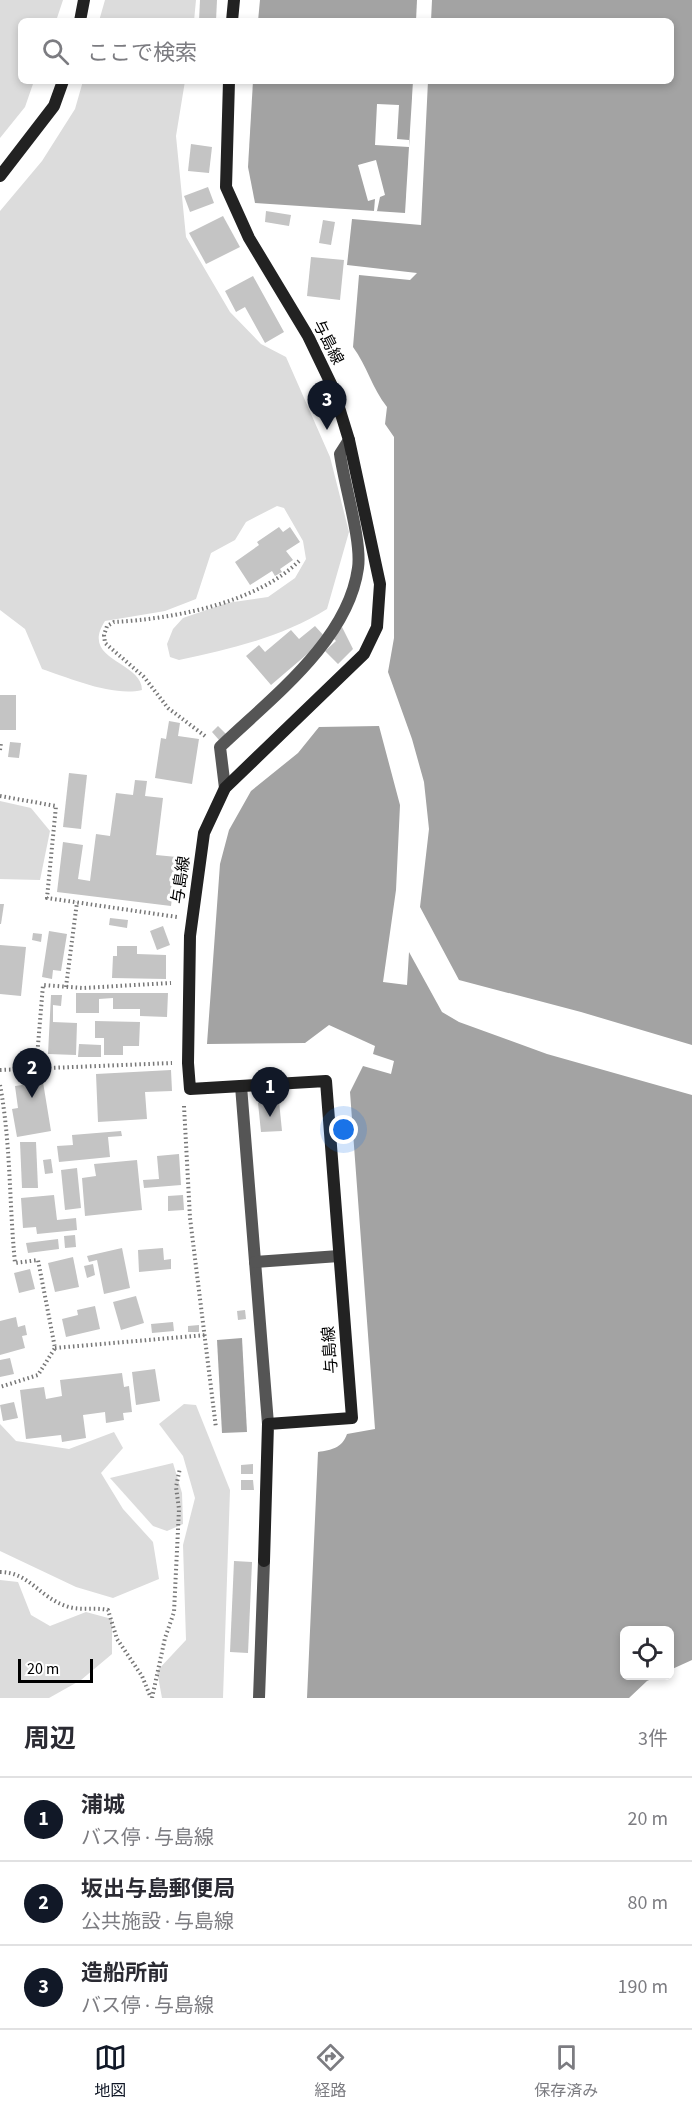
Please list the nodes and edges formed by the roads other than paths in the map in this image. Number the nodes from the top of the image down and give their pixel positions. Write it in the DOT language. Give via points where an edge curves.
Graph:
graph roads {
  1 [pos="84,0"];
  2 [pos="234,0"];
  3 [pos="81,18"];
  4 [pos="232,18"];
  5 [pos="62,84"];
  6 [pos="229,84"];
  7 [pos="0,176"];
  8 [pos="349,440"];
  9 [pos="225,788"];
  10 [pos="241,1086"];
  11 [pos="339,1256"];
  12 [pos="255,1262"];
  13 [pos="268,1424"];
  14 [pos="264,1561"];
  15 [pos="259,1698"];
  1 -- 3 [label="main road"];
  2 -- 4 [label="main road"];
  5 -- 7 [label="main road" via="54,106"];
  6 -- 8 [label="main road, 与島線" via="226,187 249,238 313,346 333,388"];
  8 -- 9 [label="street" via="340,454 358,546 358,567 350,598 332,633 314,656 220,747"];
  8 -- 9 [label="main road, 与島線" via="380,571 380,612 373,640 364,654"];
  9 -- 10 [label="main road, 与島線" via="204,833 192,919 188,1063 190,1089"];
  10 -- 11 [label="main road, 与島線" via="326,1081"];
  10 -- 12 [label="street"];
  11 -- 12 [label="street"];
  11 -- 13 [label="main road, 与島線" via="352,1418"];
  12 -- 13 [label="street"];
  13 -- 14 [label="main road"];
  14 -- 15 [label="street"];
}
